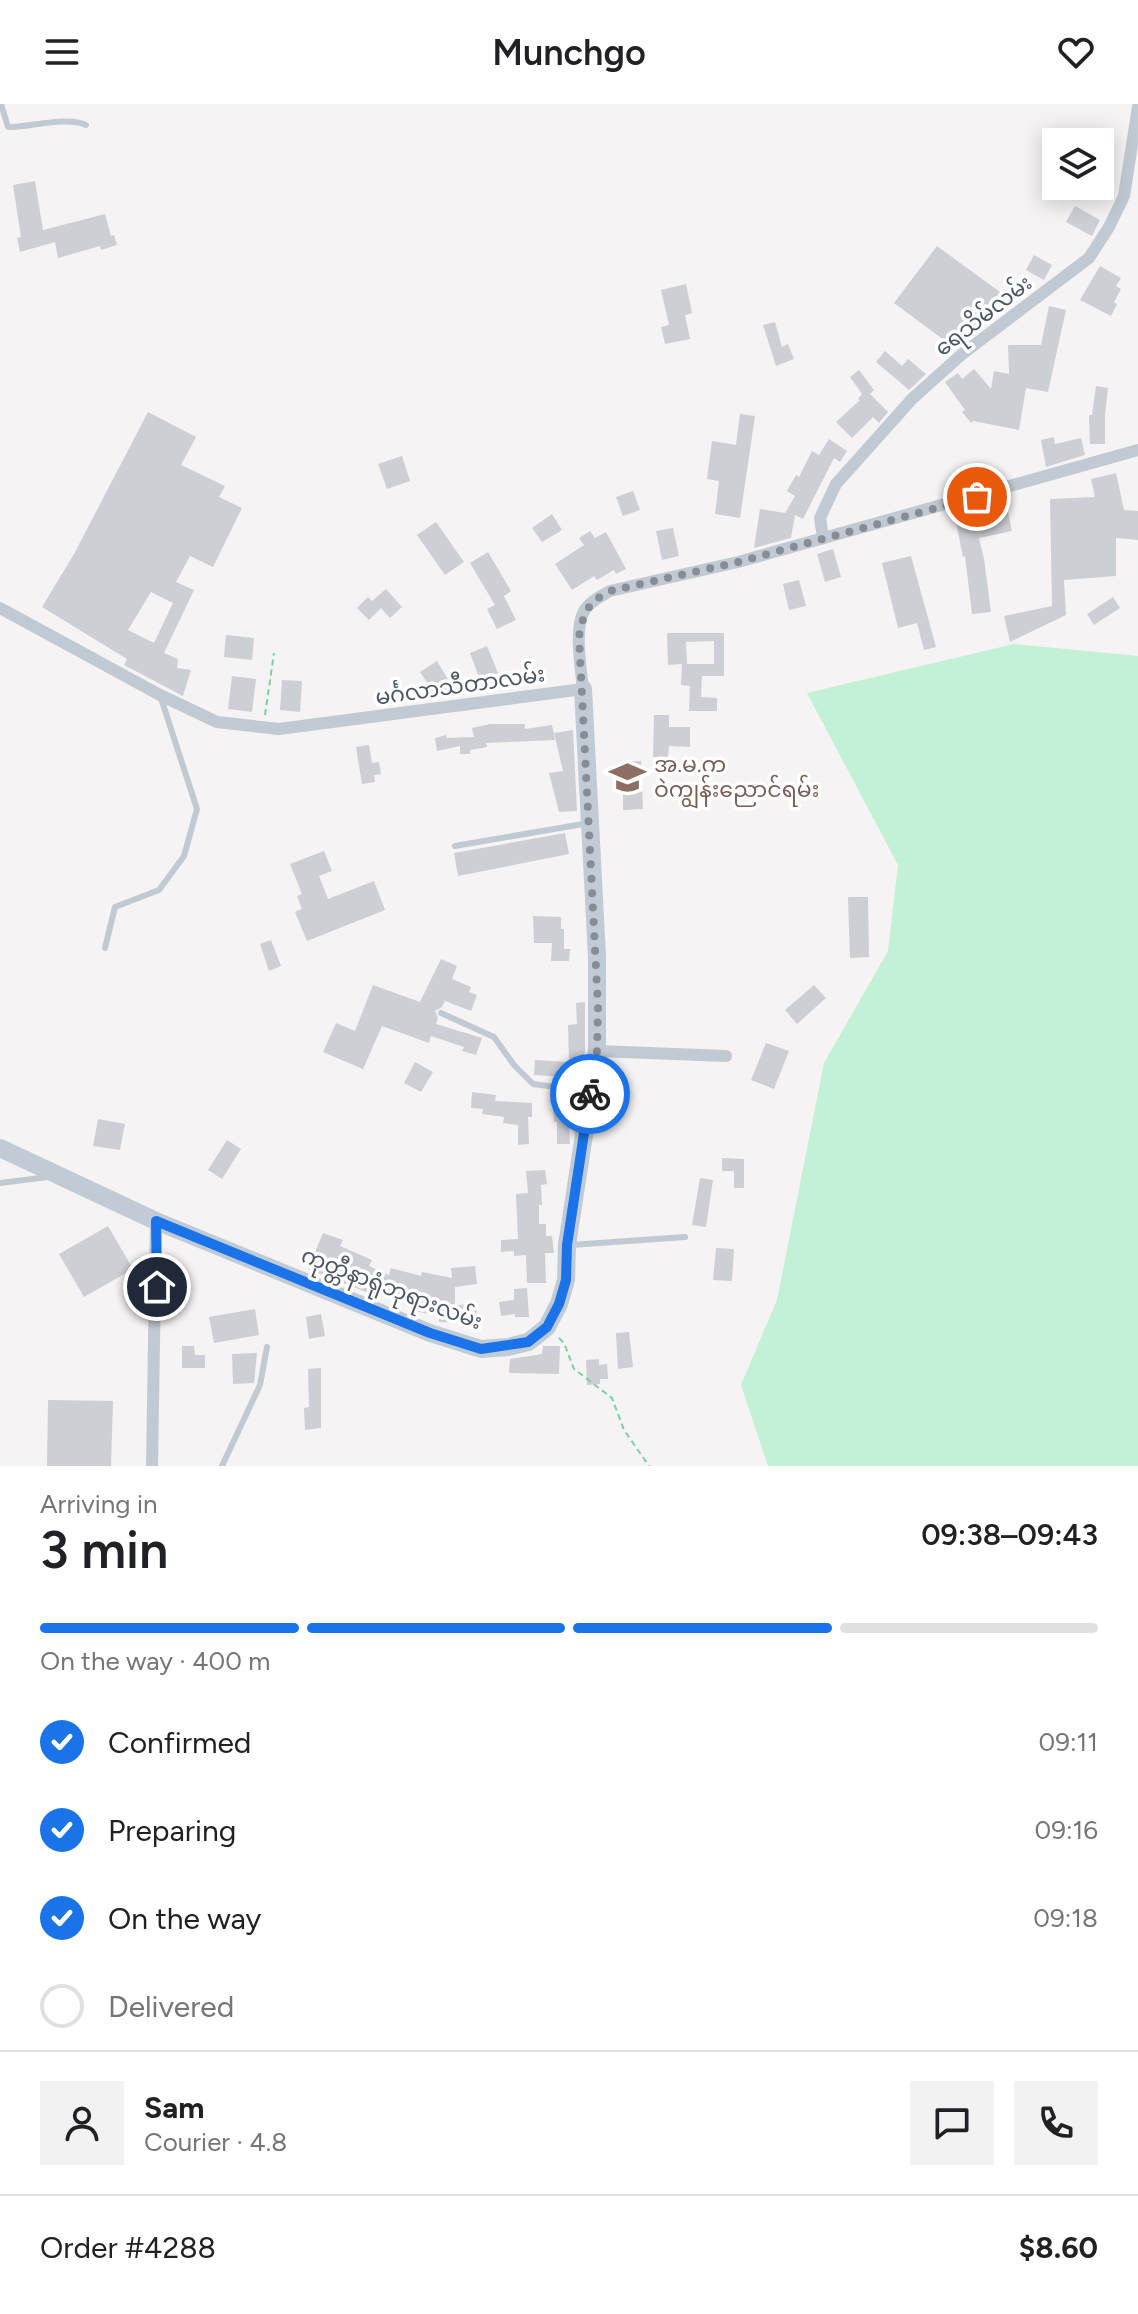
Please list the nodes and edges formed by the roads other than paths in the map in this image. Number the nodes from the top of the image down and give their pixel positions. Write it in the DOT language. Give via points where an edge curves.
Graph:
graph roads {
  1 [pos="1,104"];
  2 [pos="1138,107"];
  3 [pos="86,125"];
  4 [pos="1138,450"];
  5 [pos="823,538"];
  6 [pos="0,608"];
  7 [pos="583,689"];
  8 [pos="160,695"];
  9 [pos="589,823"];
  10 [pos="455,846"];
  11 [pos="105,948"];
  12 [pos="441,1013"];
  13 [pos="597,1051"];
  14 [pos="726,1056"];
  15 [pos="590,1091"];
  16 [pos="0,1148"];
  17 [pos="61,1175"];
  18 [pos="0,1183"];
  19 [pos="156,1221"];
  20 [pos="685,1237"];
  21 [pos="567,1245"];
  22 [pos="267,1347"];
  23 [pos="152,1466"];
  24 [pos="222,1466"];
  1 -- 3 [label="lane" via="8,127 77,120"];
  2 -- 5 [label="street, ရေသိမ်လမ်း" via="1124,196 1089,258 912,399 836,484 820,518"];
  4 -- 5 [label="street"];
  5 -- 7 [label="street" via="597,598 583,611 579,637"];
  6 -- 8 [label="street, မင်္ဂလာသီတာလမ်း"];
  7 -- 8 [label="street, မင်္ဂလာသီတာလမ်း" via="279,729 217,722"];
  7 -- 9 [label="street"];
  8 -- 11 [label="lane" via="197,809 184,856 159,890 115,907"];
  9 -- 10 [label="lane"];
  9 -- 13 [label="street"];
  12 -- 15 [label="lane" via="494,1037 533,1084"];
  13 -- 14 [label="street"];
  13 -- 15 [label="street"];
  15 -- 21 [label="street"];
  16 -- 17 [label="street, ကုတ္တီနာရုံဘုရားလမ်း"];
  17 -- 18 [label="lane"];
  17 -- 19 [label="street, ကုတ္တီနာရုံဘုရားလမ်း"];
  19 -- 21 [label="street, ကုတ္တီနာရုံဘုရားလမ်း" via="481,1349 528,1342 547,1327 566,1280"];
  19 -- 23 [label="street"];
  20 -- 21 [label="lane"];
  22 -- 24 [label="lane" via="260,1385"];
}
